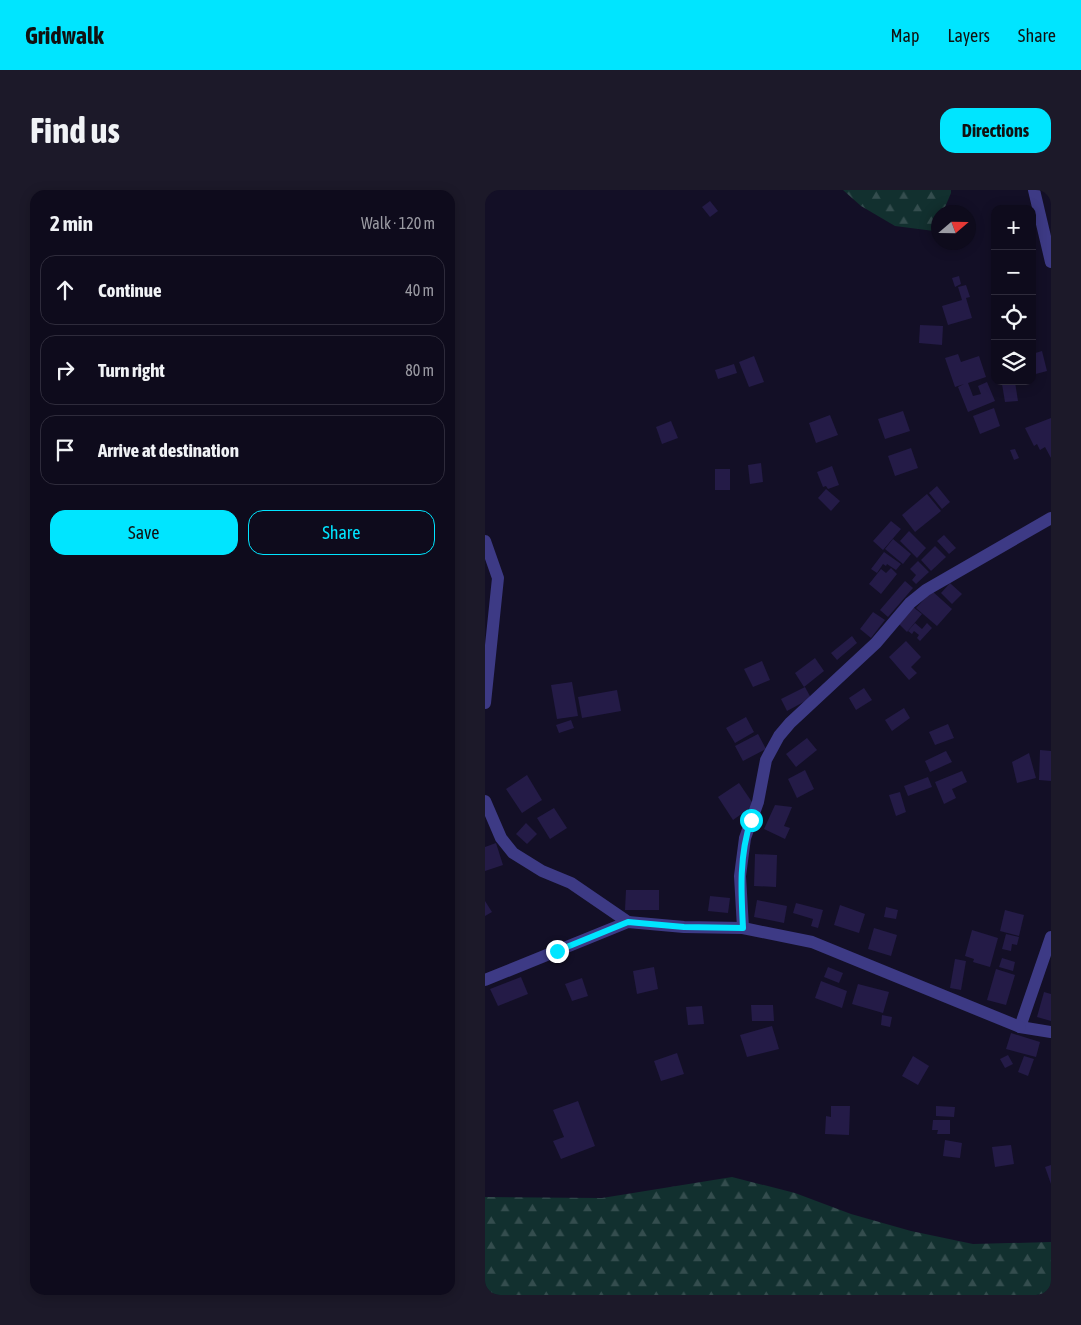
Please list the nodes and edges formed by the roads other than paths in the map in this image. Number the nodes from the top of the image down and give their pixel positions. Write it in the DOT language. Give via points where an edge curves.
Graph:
graph roads {
  1 [pos="1034,190"];
  2 [pos="1051,262"];
  3 [pos="1051,518"];
  4 [pos="485,541"];
  5 [pos="485,703"];
  6 [pos="485,801"];
  7 [pos="628,922"];
  8 [pos="743,928"];
  9 [pos="1051,936"];
  10 [pos="485,980"];
  11 [pos="1019,1027"];
  12 [pos="1051,1032"];
  1 -- 2 [label="street"];
  3 -- 8 [label="street" via="926,590 779,736 766,760 758,802 745,838 741,876"];
  4 -- 5 [label="street" via="498,578"];
  6 -- 7 [label="street" via="501,838 513,853 542,871 571,883"];
  7 -- 8 [label="street"];
  7 -- 10 [label="street"];
  8 -- 11 [label="street" via="813,942"];
  9 -- 11 [label="street"];
  11 -- 12 [label="street"];
}
